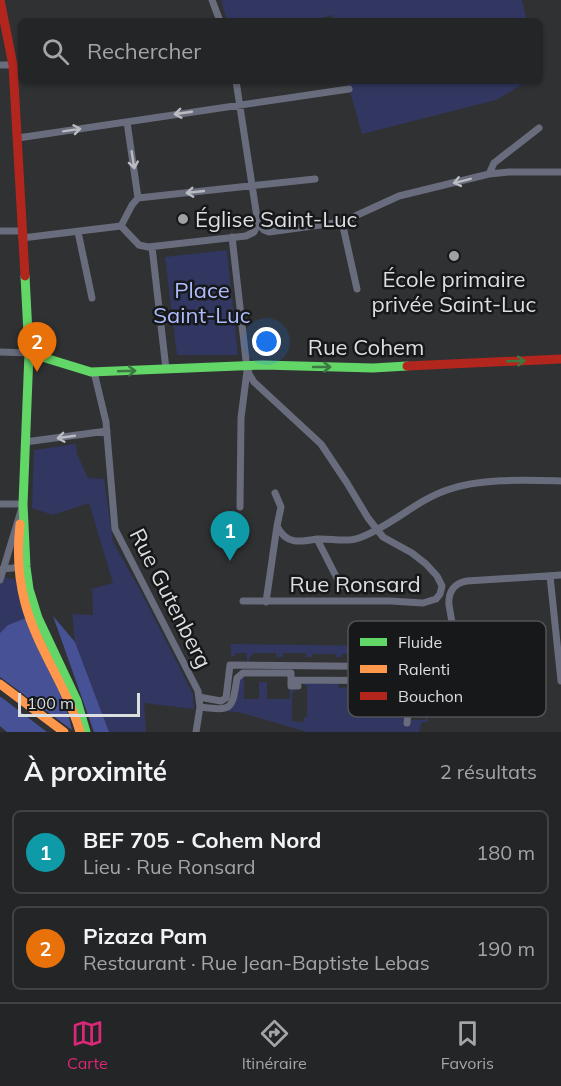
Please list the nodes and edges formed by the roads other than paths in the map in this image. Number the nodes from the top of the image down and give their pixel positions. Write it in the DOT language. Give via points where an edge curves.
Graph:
graph roads {
  1 [pos="1,0"];
  2 [pos="213,0"];
  3 [pos="219,18"];
  4 [pos="15,62"];
  5 [pos="0,65"];
  6 [pos="236,84"];
  7 [pos="349,89"];
  8 [pos="239,105"];
  9 [pos="127,122"];
  10 [pos="538,128"];
  11 [pos="18,138"];
  12 [pos="561,172"];
  13 [pos="489,174"];
  14 [pos="315,179"];
  15 [pos="252,186"];
  16 [pos="138,198"];
  17 [pos="342,222"];
  18 [pos="258,224"];
  19 [pos="122,226"];
  20 [pos="0,231"];
  21 [pos="78,232"];
  22 [pos="22,235"];
  23 [pos="232,237"];
  24 [pos="152,247"];
  25 [pos="357,289"];
  26 [pos="92,298"];
  27 [pos="0,352"];
  28 [pos="29,353"];
  29 [pos="561,359"];
  30 [pos="247,366"];
  31 [pos="166,369"];
  32 [pos="94,372"];
  33 [pos="107,431"];
  34 [pos="25,442"];
  35 [pos="561,481"];
  36 [pos="275,493"];
  37 [pos="0,504"];
  38 [pos="23,504"];
  39 [pos="240,507"];
  40 [pos="277,526"];
  41 [pos="377,529"];
  42 [pos="317,539"];
  43 [pos="22,567"];
  44 [pos="2,569"];
  45 [pos="561,575"];
  46 [pos="550,576"];
  47 [pos="0,580"];
  48 [pos="341,586"];
  49 [pos="243,601"];
  50 [pos="266,602"];
  51 [pos="452,621"];
  52 [pos="348,666"];
  53 [pos="291,680"];
  54 [pos="348,681"];
  55 [pos="561,681"];
  56 [pos="0,684"];
  57 [pos="298,686"];
  58 [pos="0,691"];
  59 [pos="200,702"];
  60 [pos="408,717"];
  61 [pos="407,723"];
  62 [pos="55,732"];
  63 [pos="64,732"];
  64 [pos="80,732"];
  65 [pos="87,732"];
  66 [pos="196,732"];
  1 -- 4 [label="main road"];
  2 -- 3 [label="street"];
  4 -- 5 [label="street"];
  4 -- 11 [label="main road"];
  6 -- 8 [label="street"];
  7 -- 8 [label="street"];
  8 -- 9 [label="street, one-way"];
  8 -- 15 [label="street"];
  11 -- 9 [label="street, one-way"];
  9 -- 16 [label="street, one-way"];
  10 -- 13 [label="street" via="494,163"];
  11 -- 22 [label="main road"];
  12 -- 13 [label="street"];
  13 -- 17 [label="street, one-way" via="399,196"];
  14 -- 15 [label="street"];
  15 -- 16 [label="street, one-way"];
  15 -- 18 [label="street"];
  16 -- 19 [label="street"];
  17 -- 18 [label="street" via="269,232"];
  17 -- 25 [label="street"];
  18 -- 23 [label="street" via="251,234"];
  19 -- 21 [label="street"];
  19 -- 24 [label="street" via="139,245"];
  20 -- 22 [label="street"];
  21 -- 22 [label="street"];
  21 -- 26 [label="street"];
  22 -- 28 [label="main road"];
  23 -- 24 [label="street"];
  23 -- 30 [label="street"];
  24 -- 31 [label="street"];
  27 -- 28 [label="street"];
  28 -- 32 [label="main road, Rue Cohem"];
  28 -- 34 [label="main road"];
  30 -- 29 [label="main road, Rue Cohem, one-way" via="373,368"];
  30 -- 31 [label="main road, Rue Cohem"];
  30 -- 39 [label="street" via="241,418"];
  30 -- 41 [label="street" via="254,382 326,450"];
  32 -- 31 [label="main road, Rue Cohem, one-way"];
  32 -- 33 [label="street, Rue Gutenberg"];
  33 -- 34 [label="street, one-way"];
  33 -- 59 [label="street, Rue Gutenberg" via="115,529 196,686"];
  34 -- 38 [label="main road"];
  35 -- 41 [label="street, Rue Ronsard" via="458,487 420,502"];
  36 -- 40 [label="street, Rue Ronsard" via="281,507"];
  37 -- 38 [label="street"];
  38 -- 43 [label="main road" via="19,533"];
  38 -- 44 [label="street"];
  40 -- 42 [label="street, Rue Ronsard" via="293,542"];
  40 -- 50 [label="street, Rue Ronsard"];
  41 -- 42 [label="street, Rue Ronsard" via="353,540"];
  41 -- 50 [label="street, Rue Ronsard" via="388,542 412,553 432,570 441,582 440,594 432,601"];
  42 -- 48 [label="street, Rue Ronsard"];
  43 -- 44 [label="street"];
  43 -- 64 [label="main road" via="22,589 30,617 66,691"];
  43 -- 65 [label="main road" via="34,608"];
  44 -- 47 [label="street"];
  45 -- 46 [label="street"];
  46 -- 51 [label="street" via="461,582 449,595"];
  46 -- 55 [label="street"];
  49 -- 50 [label="street, Rue Ronsard"];
  52 -- 59 [label="street" via="230,665 225,699"];
  53 -- 54 [label="street"];
  53 -- 57 [label="street" via="291,686"];
  53 -- 59 [label="street" via="291,673 243,673 237,678 230,705 220,709"];
  56 -- 63 [label="main road"];
  58 -- 62 [label="main road"];
  59 -- 66 [label="street"];
  60 -- 61 [label="street"];
}
